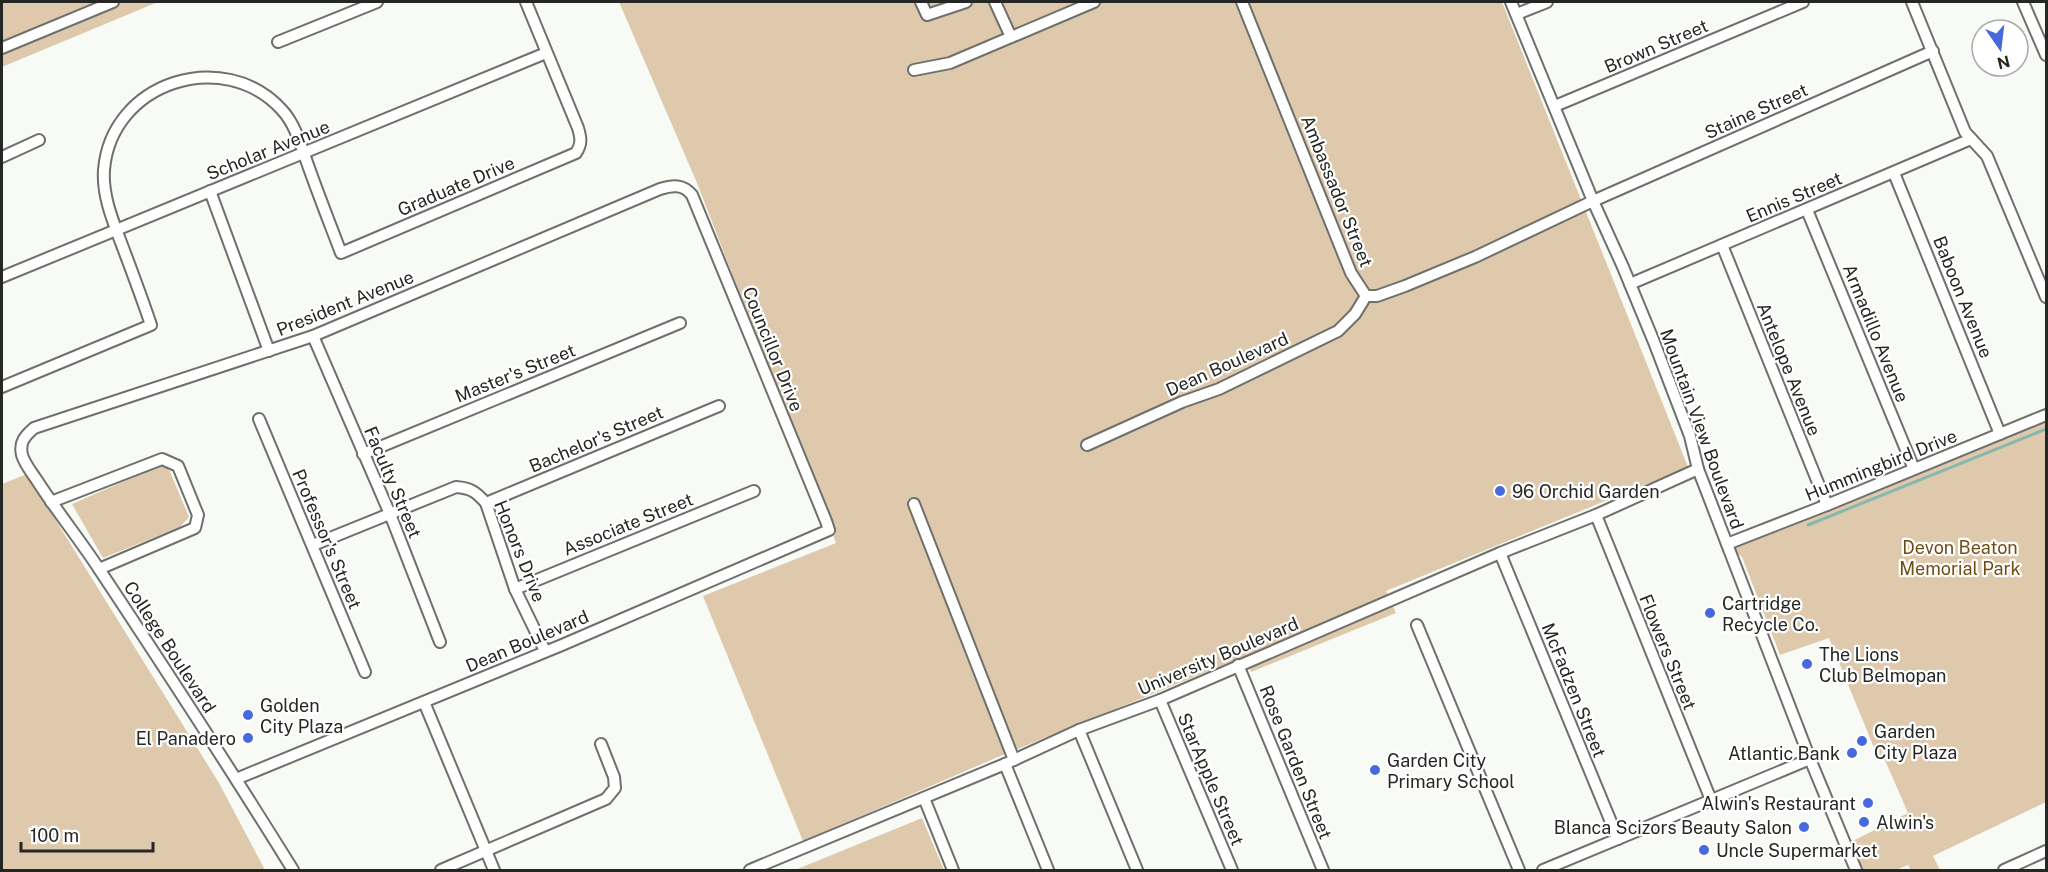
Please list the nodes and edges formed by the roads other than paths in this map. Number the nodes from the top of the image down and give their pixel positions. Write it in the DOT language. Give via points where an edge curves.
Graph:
graph roads {
  1 [pos="113,2"];
  2 [pos="377,2"];
  3 [pos="526,2"];
  4 [pos="921,2"];
  5 [pos="966,2"];
  6 [pos="996,2"];
  7 [pos="1094,2"];
  8 [pos="1242,2"];
  9 [pos="1511,2"];
  10 [pos="1547,2"];
  11 [pos="1803,2"];
  12 [pos="1912,2"];
  13 [pos="2024,2"];
  14 [pos="1516,14"];
  15 [pos="1011,37"];
  16 [pos="278,42"];
  17 [pos="2,48"];
  18 [pos="1933,51"];
  19 [pos="546,53"];
  20 [pos="2046,55"];
  21 [pos="914,70"];
  22 [pos="1555,106"];
  23 [pos="1971,139"];
  24 [pos="39,140"];
  25 [pos="303,153"];
  26 [pos="2,157"];
  27 [pos="1894,173"];
  28 [pos="681,186"];
  29 [pos="210,191"];
  30 [pos="1593,201"];
  31 [pos="1807,210"];
  32 [pos="117,230"];
  33 [pos="1722,245"];
  34 [pos="2,277"];
  35 [pos="1630,284"];
  36 [pos="1366,296"];
  37 [pos="2046,297"];
  38 [pos="680,323"];
  39 [pos="313,336"];
  40 [pos="269,351"];
  41 [pos="2,387"];
  42 [pos="720,406"];
  43 [pos="2046,415"];
  44 [pos="259,418"];
  45 [pos="2000,434"];
  46 [pos="21,443"];
  47 [pos="1087,445"];
  48 [pos="363,454"];
  49 [pos="1698,469"];
  50 [pos="1914,469"];
  51 [pos="754,491"];
  52 [pos="51,502"];
  53 [pos="486,503"];
  54 [pos="914,504"];
  55 [pos="1827,505"];
  56 [pos="390,514"];
  57 [pos="1596,515"];
  58 [pos="828,530"];
  59 [pos="1727,543"];
  60 [pos="313,545"];
  61 [pos="1500,554"];
  62 [pos="99,569"];
  63 [pos="515,588"];
  64 [pos="1417,625"];
  65 [pos="440,642"];
  66 [pos="545,651"];
  67 [pos="1238,666"];
  68 [pos="365,672"];
  69 [pos="1160,700"];
  70 [pos="424,702"];
  71 [pos="1079,730"];
  72 [pos="601,744"];
  73 [pos="1810,759"];
  74 [pos="1009,762"];
  75 [pos="236,779"];
  76 [pos="924,798"];
  77 [pos="1711,800"];
  78 [pos="1618,839"];
  79 [pos="486,850"];
  80 [pos="2046,851"];
  81 [pos="293,870"];
  82 [pos="441,870"];
  83 [pos="494,870"];
  84 [pos="750,870"];
  85 [pos="953,870"];
  86 [pos="1048,870"];
  87 [pos="1137,870"];
  88 [pos="1232,870"];
  89 [pos="1323,870"];
  90 [pos="1519,870"];
  91 [pos="1543,870"];
  92 [pos="1856,870"];
  93 [pos="2004,870"];
  1 -- 17 [label="street"];
  2 -- 16 [label="street"];
  3 -- 19 [label="street"];
  4 -- 5 [label="street" via="927,15"];
  6 -- 15 [label="street"];
  7 -- 15 [label="street"];
  8 -- 36 [label="street, Ambassador Street" via="1351,273"];
  9 -- 14 [label="street, Mountain View Boulevard"];
  10 -- 14 [label="street"];
  11 -- 22 [label="street, Brown Street"];
  12 -- 18 [label="street"];
  13 -- 20 [label="street"];
  14 -- 22 [label="street, Mountain View Boulevard"];
  15 -- 21 [label="street" via="950,63"];
  18 -- 23 [label="street"];
  18 -- 30 [label="street, Staine Street"];
  19 -- 25 [label="street, Scholar Avenue"];
  19 -- 25 [label="street, Graduate Drive" via="581,137 576,153 341,253"];
  22 -- 30 [label="street, Mountain View Boulevard"];
  23 -- 27 [label="street, Ennis Street"];
  23 -- 37 [label="street" via="1987,156"];
  24 -- 26 [label="street"];
  25 -- 29 [label="street, Scholar Avenue"];
  25 -- 32 [label="street" via="283,111 254,88 198,77 164,86 148,94 122,120 108,152 105,185"];
  27 -- 31 [label="street, Ennis Street"];
  27 -- 45 [label="street, Baboon Avenue"];
  28 -- 39 [label="street, President Avenue" via="660,189"];
  28 -- 58 [label="street, Councillor Drive" via="693,195"];
  29 -- 32 [label="street, Scholar Avenue"];
  29 -- 40 [label="street"];
  30 -- 35 [label="street, Mountain View Boulevard"];
  30 -- 36 [label="street" via="1465,261 1377,296"];
  31 -- 33 [label="street, Ennis Street"];
  31 -- 50 [label="street, Armadillo Avenue"];
  32 -- 34 [label="street, Scholar Avenue"];
  32 -- 41 [label="street" via="152,325"];
  33 -- 35 [label="street, Ennis Street"];
  33 -- 55 [label="street, Antelope Avenue"];
  35 -- 49 [label="street, Mountain View Boulevard" via="1690,436"];
  36 -- 47 [label="street, Dean Boulevard" via="1338,331 1219,389"];
  38 -- 48 [label="street, Master's Street"];
  39 -- 40 [label="street, President Avenue"];
  39 -- 48 [label="street, Faculty Street"];
  40 -- 46 [label="street, President Avenue" via="34,428"];
  42 -- 53 [label="street, Bachelor's Street"];
  43 -- 45 [label="street, Hummingbird Drive"];
  44 -- 60 [label="street, Professor's Street"];
  45 -- 50 [label="street, Hummingbird Drive"];
  46 -- 52 [label="street, College Boulevard" via="26,463"];
  48 -- 56 [label="street, Faculty Street"];
  49 -- 57 [label="street, University Boulevard"];
  49 -- 59 [label="street, Mountain View Boulevard"];
  50 -- 55 [label="street, Hummingbird Drive"];
  51 -- 63 [label="street, Associate Street"];
  52 -- 62 [label="street, College Boulevard"];
  52 -- 62 [label="street" via="162,459 178,466 198,515 195,528"];
  53 -- 56 [label="street, Honors Drive" via="468,488 456,487"];
  53 -- 63 [label="street, Honors Drive"];
  54 -- 74 [label="street"];
  55 -- 59 [label="street, Hummingbird Drive"];
  56 -- 60 [label="street, Honors Drive"];
  56 -- 65 [label="street, Faculty Street"];
  57 -- 61 [label="street, University Boulevard"];
  57 -- 77 [label="street, Flowers Street"];
  58 -- 66 [label="street, Dean Boulevard"];
  59 -- 73 [label="street, Mountain View Boulevard"];
  60 -- 68 [label="street, Professor's Street"];
  61 -- 67 [label="street, University Boulevard"];
  61 -- 78 [label="street, McFadzen Street"];
  62 -- 75 [label="street, College Boulevard"];
  63 -- 66 [label="street, Honors Drive"];
  64 -- 90 [label="street"];
  66 -- 70 [label="street, Dean Boulevard"];
  67 -- 69 [label="street, University Boulevard"];
  67 -- 89 [label="street, Rose Garden Street"];
  69 -- 71 [label="street, University Boulevard"];
  69 -- 88 [label="street, StarApple Street"];
  70 -- 75 [label="street, Dean Boulevard"];
  70 -- 79 [label="street"];
  71 -- 74 [label="street, University Boulevard"];
  71 -- 87 [label="street"];
  72 -- 79 [label="street" via="614,777 615,788 606,799"];
  73 -- 77 [label="street"];
  73 -- 92 [label="street, Mountain View Boulevard"];
  74 -- 76 [label="street, University Boulevard"];
  74 -- 86 [label="street"];
  75 -- 81 [label="street, College Boulevard"];
  76 -- 84 [label="street, University Boulevard"];
  76 -- 85 [label="street"];
  77 -- 78 [label="street"];
  78 -- 91 [label="street"];
  79 -- 82 [label="street"];
  79 -- 83 [label="street"];
  80 -- 93 [label="street"];
}
